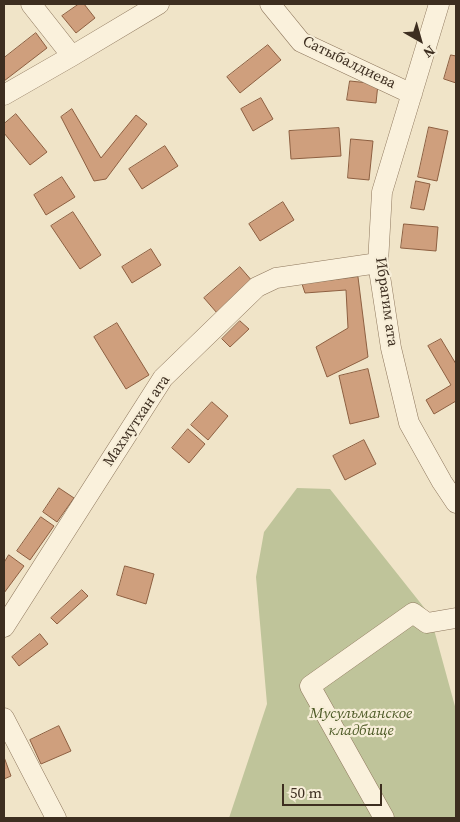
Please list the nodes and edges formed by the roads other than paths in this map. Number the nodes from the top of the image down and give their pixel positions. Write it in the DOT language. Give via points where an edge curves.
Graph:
graph roads {
  1 [pos="31,4"];
  2 [pos="159,4"];
  3 [pos="270,4"];
  4 [pos="439,4"];
  5 [pos="72,56"];
  6 [pos="412,94"];
  7 [pos="4,95"];
  8 [pos="378,263"];
  9 [pos="456,503"];
  10 [pos="456,618"];
  11 [pos="4,627"];
  12 [pos="4,718"];
  13 [pos="56,818"];
  14 [pos="384,818"];
  1 -- 5 [label="street"];
  2 -- 5 [label="street"];
  3 -- 6 [label="street, Сатыбалдиева" via="301,42"];
  4 -- 6 [label="street, Ибрагим ата"];
  5 -- 7 [label="street"];
  6 -- 8 [label="street, Ибрагим ата" via="382,192"];
  8 -- 9 [label="street, Ибрагим ата" via="391,348 409,423"];
  8 -- 11 [label="street, Махмутхан ата" via="276,278 258,287 163,378"];
  10 -- 14 [label="street" via="427,623 413,613 310,686"];
  12 -- 13 [label="street"];
}
